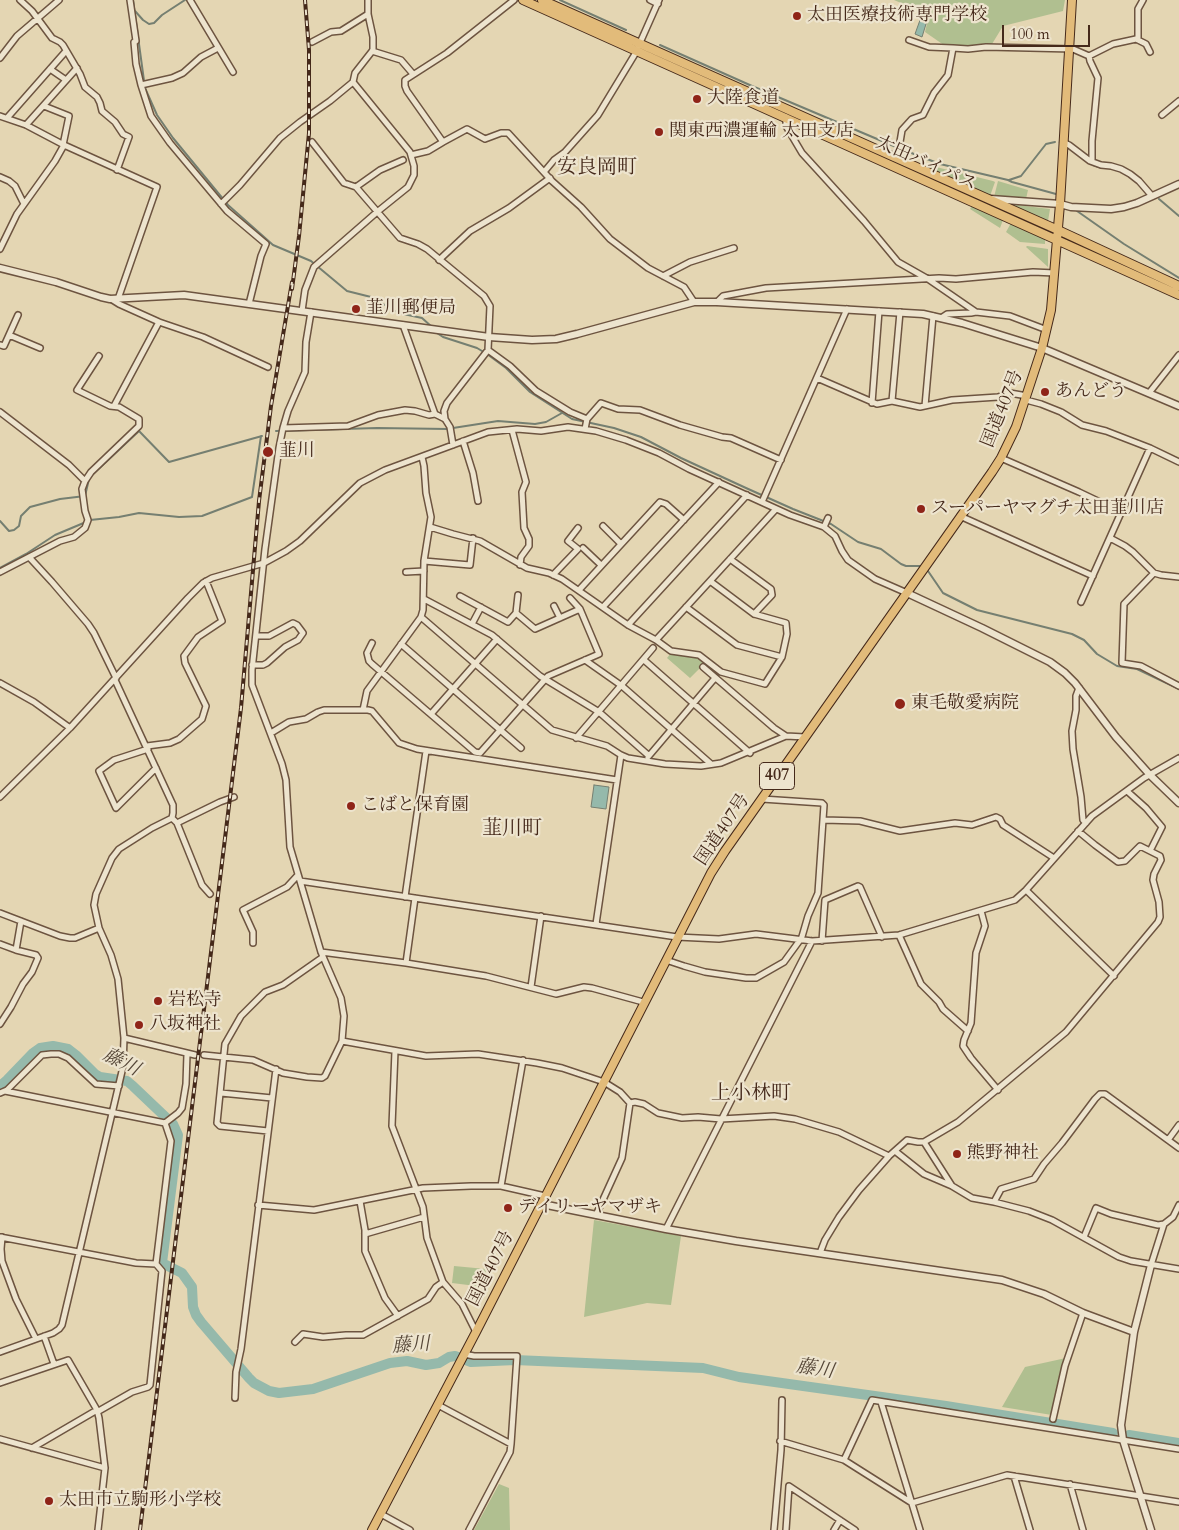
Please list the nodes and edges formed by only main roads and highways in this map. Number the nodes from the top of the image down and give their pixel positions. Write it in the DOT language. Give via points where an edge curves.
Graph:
graph roads {
  1 [pos="523,0"];
  2 [pos="542,0"];
  3 [pos="1072,0"];
  4 [pos="638,47"];
  5 [pos="1058,230"];
  6 [pos="1057,240"];
  7 [pos="1179,286"];
  8 [pos="1179,295"];
  9 [pos="372,1530"];
  1 -- 4 [label="highway, 太田バイパス"];
  2 -- 4 [label="highway, 太田バイパス"];
  3 -- 5 [label="highway, 国道407号 / 407"];
  4 -- 5 [label="highway, 太田バイパス"];
  4 -- 6 [label="highway, 太田バイパス" via="786,118"];
  5 -- 6 [label="highway, 国道407号 / 407"];
  5 -- 7 [label="highway, 太田バイパス"];
  6 -- 8 [label="highway, 太田バイパス"];
  6 -- 9 [label="highway, 国道407号 / 407" via="1047,330 1016,427 1001,458 711,873"];
}
